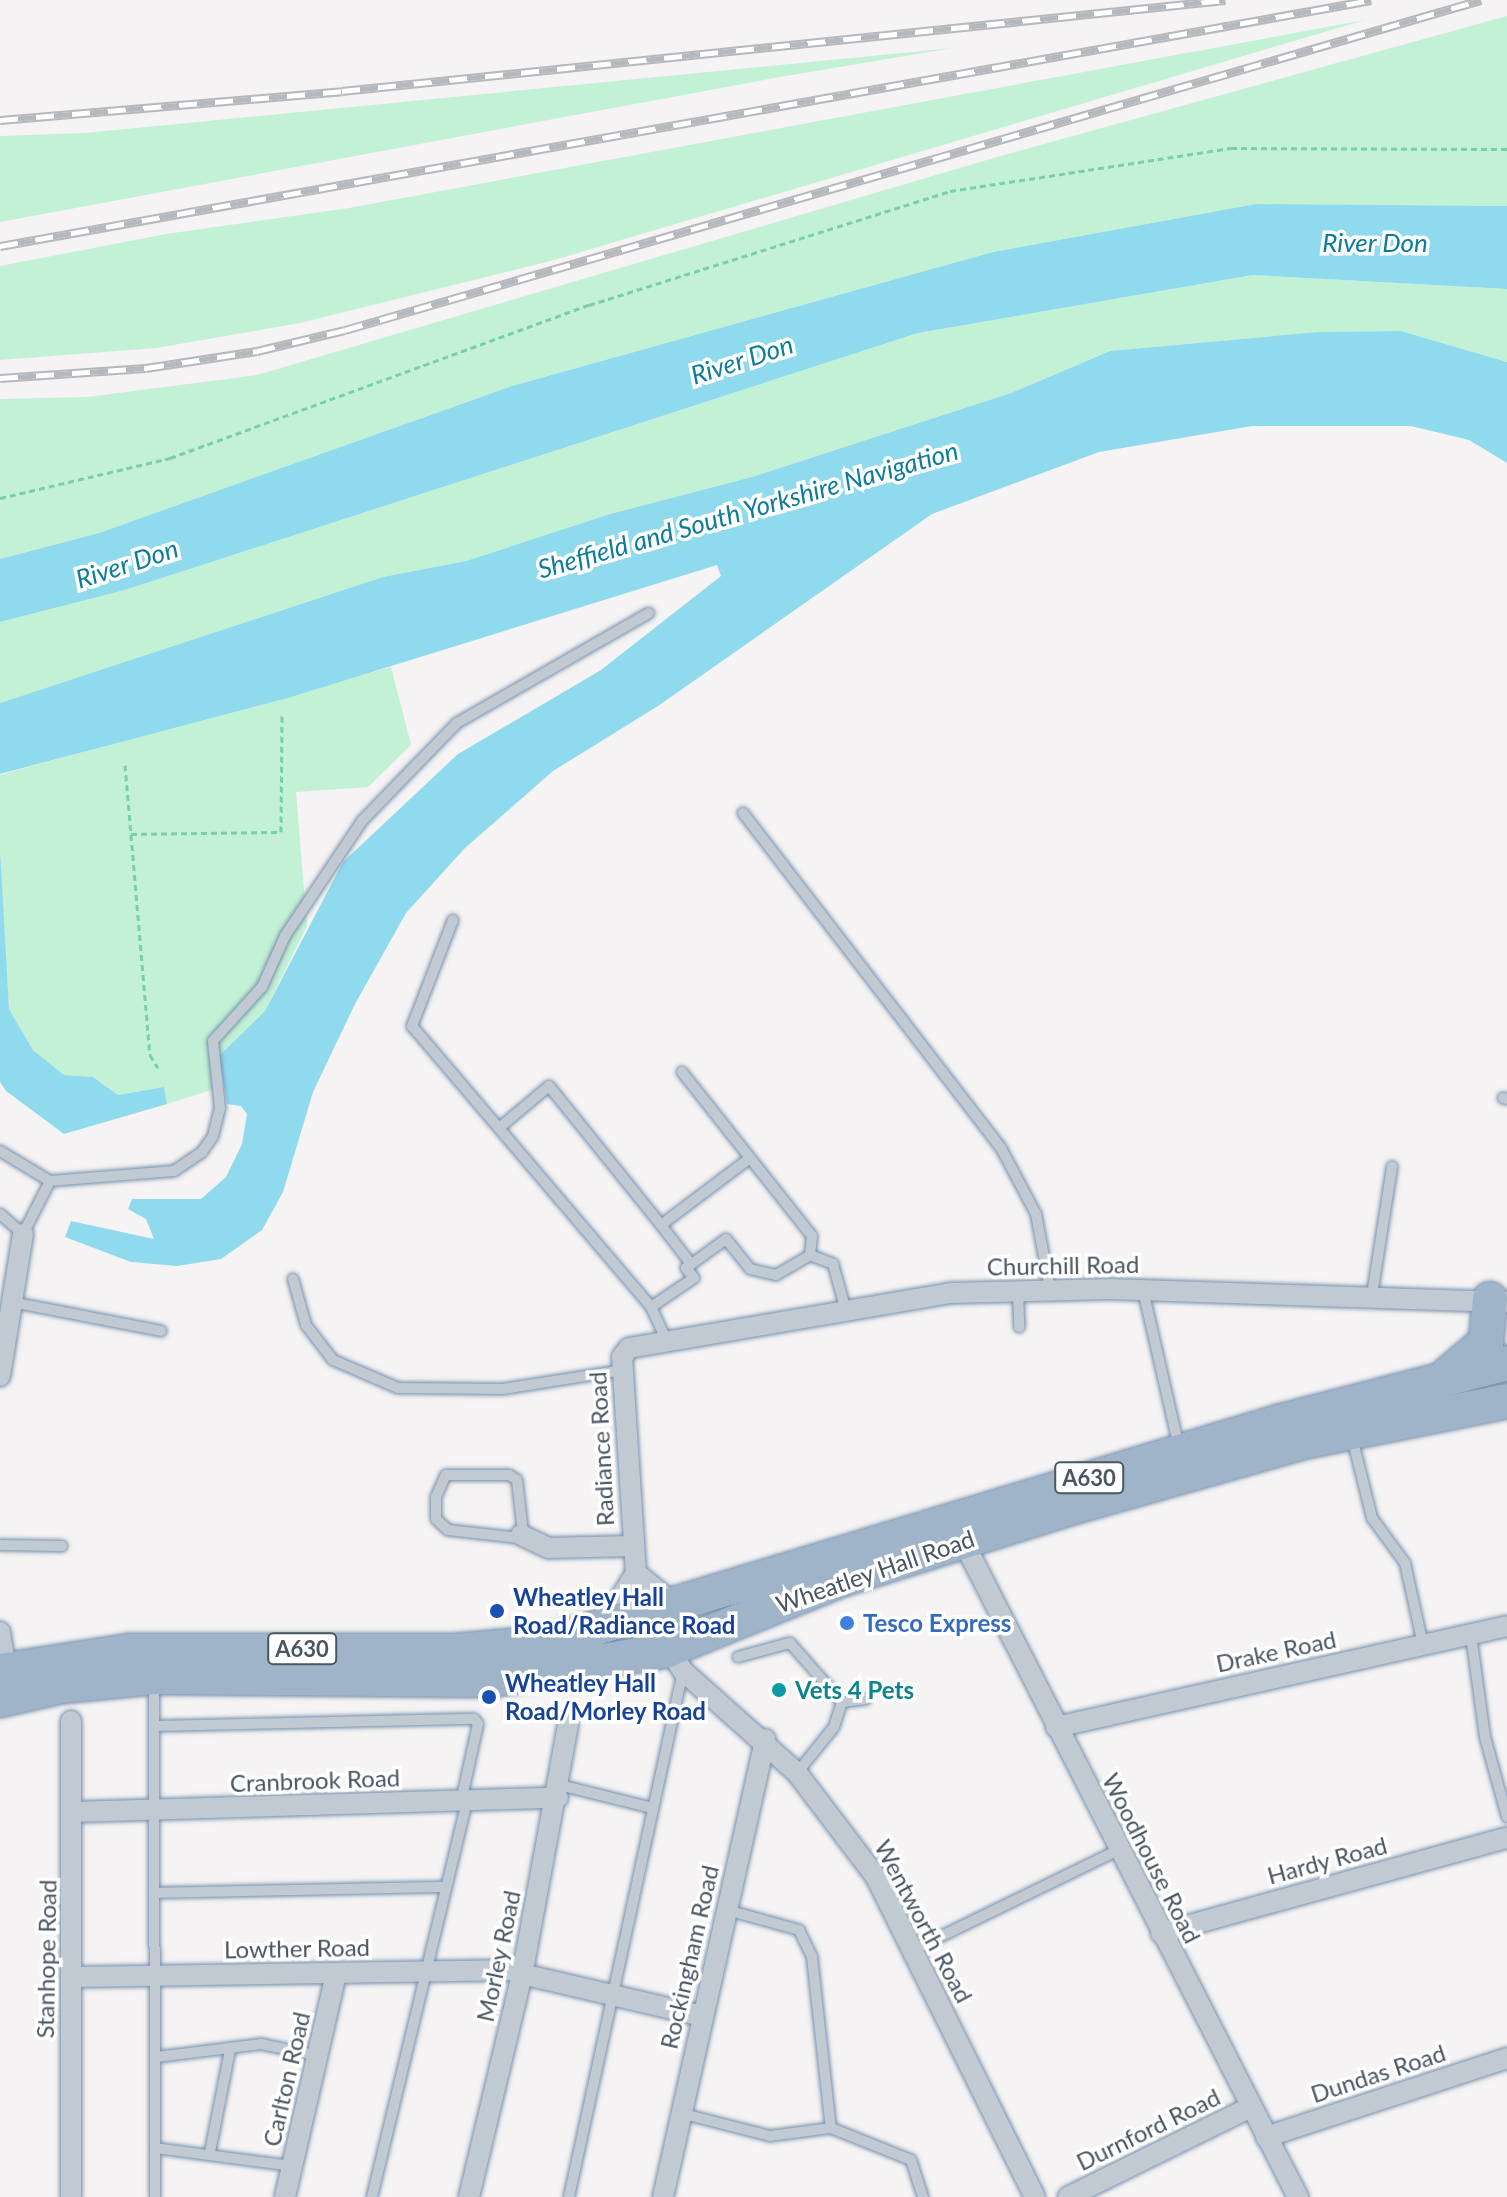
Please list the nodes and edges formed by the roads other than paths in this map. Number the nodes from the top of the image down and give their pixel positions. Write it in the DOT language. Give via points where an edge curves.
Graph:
graph roads {
  1 [pos="649,613"];
  2 [pos="743,813"];
  3 [pos="453,920"];
  4 [pos="682,1072"];
  5 [pos="499,1128"];
  6 [pos="0,1151"];
  7 [pos="750,1158"];
  8 [pos="1392,1167"];
  9 [pos="50,1181"];
  10 [pos="0,1214"];
  11 [pos="661,1225"];
  12 [pos="23,1234"];
  13 [pos="810,1255"];
  14 [pos="691,1264"];
  15 [pos="293,1279"];
  16 [pos="1050,1289"];
  17 [pos="1018,1290"];
  18 [pos="1143,1290"];
  19 [pos="1372,1295"];
  20 [pos="1498,1301"];
  21 [pos="12,1302"];
  22 [pos="651,1307"];
  23 [pos="846,1311"];
  24 [pos="1019,1327"];
  25 [pos="161,1331"];
  26 [pos="667,1342"];
  27 [pos="623,1360"];
  28 [pos="1507,1363"];
  29 [pos="0,1376"];
  30 [pos="1426,1384"];
  31 [pos="1507,1401"];
  32 [pos="1351,1431"];
  33 [pos="1179,1451"];
  34 [pos="521,1535"];
  35 [pos="963,1541"];
  36 [pos="0,1545"];
  37 [pos="62,1546"];
  38 [pos="632,1546"];
  39 [pos="636,1573"];
  40 [pos="603,1626"];
  41 [pos="1507,1626"];
  42 [pos="0,1632"];
  43 [pos="665,1634"];
  44 [pos="1471,1635"];
  45 [pos="1423,1645"];
  46 [pos="738,1657"];
  47 [pos="153,1677"];
  48 [pos="2,1680"];
  49 [pos="866,1699"];
  50 [pos="842,1702"];
  51 [pos="71,1721"];
  52 [pos="568,1724"];
  53 [pos="156,1726"];
  54 [pos="1056,1727"];
  55 [pos="765,1739"];
  56 [pos="797,1773"];
  57 [pos="559,1791"];
  58 [pos="464,1802"];
  59 [pos="652,1808"];
  60 [pos="154,1811"];
  61 [pos="74,1812"];
  62 [pos="1507,1817"];
  63 [pos="1507,1838"];
  64 [pos="1120,1849"];
  65 [pos="445,1887"];
  66 [pos="155,1893"];
  67 [pos="727,1910"];
  68 [pos="1161,1933"];
  69 [pos="913,1950"];
  70 [pos="426,1970"];
  71 [pos="523,1972"];
  72 [pos="336,1974"];
  73 [pos="152,1976"];
  74 [pos="71,1977"];
  75 [pos="609,1994"];
  76 [pos="702,2016"];
  77 [pos="230,2050"];
  78 [pos="319,2056"];
  79 [pos="157,2057"];
  80 [pos="1507,2058"];
  81 [pos="1251,2107"];
  82 [pos="680,2113"];
  83 [pos="831,2128"];
  84 [pos="1266,2137"];
  85 [pos="155,2148"];
  86 [pos="210,2152"];
  87 [pos="292,2166"];
  88 [pos="663,2192"];
  89 [pos="71,2197"];
  90 [pos="155,2197"];
  91 [pos="285,2197"];
  92 [pos="372,2197"];
  93 [pos="469,2197"];
  94 [pos="569,2197"];
  95 [pos="923,2197"];
  96 [pos="1035,2197"];
  97 [pos="1068,2197"];
  98 [pos="1298,2197"];
  1 -- 9 [label="lane" via="457,723 362,821 285,936 262,987 213,1041 220,1108 213,1136 202,1152 174,1171"];
  2 -- 16 [label="lane" via="1001,1148 1036,1214"];
  3 -- 5 [label="lane" via="412,1026"];
  4 -- 7 [label="lane"];
  5 -- 11 [label="lane" via="549,1086"];
  5 -- 22 [label="lane"];
  6 -- 9 [label="lane"];
  7 -- 11 [label="lane"];
  7 -- 13 [label="lane" via="812,1236"];
  8 -- 19 [label="lane"];
  9 -- 12 [label="lane"];
  10 -- 12 [label="lane"];
  11 -- 14 [label="lane"];
  12 -- 21 [label="street"];
  13 -- 14 [label="lane" via="776,1275 750,1269 726,1239"];
  13 -- 23 [label="lane" via="833,1264"];
  14 -- 22 [label="lane" via="686,1268 694,1278"];
  15 -- 27 [label="lane" via="306,1325 333,1360 398,1388 503,1389"];
  16 -- 17 [label="street, Churchill Road"];
  16 -- 18 [label="street, Churchill Road"];
  17 -- 23 [label="street, Churchill Road" via="952,1293"];
  17 -- 24 [label="lane"];
  18 -- 19 [label="street, Churchill Road"];
  18 -- 33 [label="lane"];
  19 -- 20 [label="street, Churchill Road"];
  20 -- 30 [label="highway" via="1478,1354"];
  21 -- 25 [label="lane"];
  21 -- 29 [label="street"];
  22 -- 26 [label="lane"];
  23 -- 26 [label="street, Churchill Road"];
  26 -- 27 [label="street, Churchill Road"];
  27 -- 38 [label="street, Radiance Road"];
  28 -- 30 [label="highway, Wheatley Hall Road / A630"];
  30 -- 33 [label="highway, Wheatley Hall Road / A630"];
  31 -- 32 [label="highway, Wheatley Hall Road / A630"];
  32 -- 35 [label="highway, Wheatley Hall Road / A630"];
  32 -- 45 [label="lane" via="1372,1518 1405,1563"];
  33 -- 43 [label="highway, Wheatley Hall Road / A630"];
  34 -- 34 [label="lane" via="448,1530 436,1519 440,1482 446,1475 509,1475 521,1488"];
  34 -- 38 [label="street, Radiance Road" via="549,1548"];
  35 -- 43 [label="highway, Wheatley Hall Road / A630"];
  35 -- 54 [label="street, Woodhouse Road"];
  36 -- 37 [label="lane"];
  38 -- 39 [label="street, Radiance Road"];
  39 -- 40 [label="street"];
  39 -- 43 [label="street"];
  40 -- 43 [label="highway, Wheatley Hall Road / A630"];
  40 -- 48 [label="highway, Wheatley Hall Road / A630" via="546,1643 482,1649 130,1651"];
  41 -- 44 [label="street, Drake Road"];
  42 -- 48 [label="street"];
  43 -- 47 [label="highway, Wheatley Hall Road / A630" via="451,1683"];
  43 -- 55 [label="street, Wentworth Road"];
  43 -- 59 [label="lane"];
  44 -- 45 [label="street, Drake Road"];
  44 -- 62 [label="lane" via="1485,1737"];
  45 -- 54 [label="street, Drake Road"];
  46 -- 50 [label="lane" via="790,1643"];
  47 -- 48 [label="highway, Wheatley Hall Road / A630" via="61,1686"];
  47 -- 53 [label="lane"];
  49 -- 50 [label="lane"];
  50 -- 56 [label="lane" via="834,1727"];
  51 -- 61 [label="street, Stanhope Road"];
  52 -- 57 [label="street, Morley Road"];
  53 -- 58 [label="lane" via="474,1719 478,1724"];
  53 -- 60 [label="lane"];
  54 -- 64 [label="street, Woodhouse Road"];
  55 -- 56 [label="street, Wentworth Road"];
  55 -- 67 [label="street, Rockingham Road"];
  56 -- 69 [label="street, Wentworth Road" via="876,1877"];
  57 -- 58 [label="street, Cranbrook Road"];
  57 -- 59 [label="lane"];
  57 -- 71 [label="street, Morley Road"];
  58 -- 60 [label="street, Cranbrook Road"];
  58 -- 65 [label="lane"];
  59 -- 75 [label="lane"];
  60 -- 61 [label="street, Cranbrook Road"];
  60 -- 66 [label="lane"];
  61 -- 74 [label="street, Stanhope Road"];
  63 -- 68 [label="street, Hardy Road"];
  64 -- 68 [label="street, Woodhouse Road"];
  64 -- 69 [label="lane"];
  65 -- 66 [label="lane"];
  65 -- 70 [label="lane"];
  66 -- 73 [label="lane"];
  67 -- 76 [label="street, Rockingham Road"];
  67 -- 83 [label="lane" via="799,1930 812,1957"];
  68 -- 81 [label="street, Woodhouse Road"];
  69 -- 96 [label="street, Wentworth Road"];
  70 -- 71 [label="street, Lowther Road"];
  70 -- 72 [label="street, Lowther Road"];
  70 -- 92 [label="lane"];
  71 -- 75 [label="street, Lowther Road"];
  71 -- 93 [label="street, Morley Road"];
  72 -- 73 [label="street, Lowther Road"];
  72 -- 78 [label="street, Carlton Road"];
  73 -- 74 [label="street, Lowther Road"];
  73 -- 79 [label="lane"];
  74 -- 89 [label="street, Stanhope Road"];
  75 -- 76 [label="street, Lowther Road"];
  75 -- 94 [label="lane"];
  76 -- 82 [label="street, Rockingham Road"];
  77 -- 78 [label="lane" via="275,2044"];
  77 -- 79 [label="lane"];
  77 -- 86 [label="lane"];
  78 -- 87 [label="street, Carlton Road"];
  79 -- 85 [label="lane"];
  80 -- 84 [label="street, Dundas Road"];
  81 -- 84 [label="street, Woodhouse Road"];
  81 -- 97 [label="street, Durnford Road"];
  82 -- 83 [label="lane" via="770,2136"];
  82 -- 88 [label="street, Rockingham Road"];
  83 -- 95 [label="lane" via="911,2160"];
  84 -- 98 [label="street, Woodhouse Road"];
  85 -- 86 [label="lane"];
  85 -- 90 [label="lane"];
  86 -- 87 [label="lane"];
  87 -- 91 [label="street, Carlton Road"];
}
